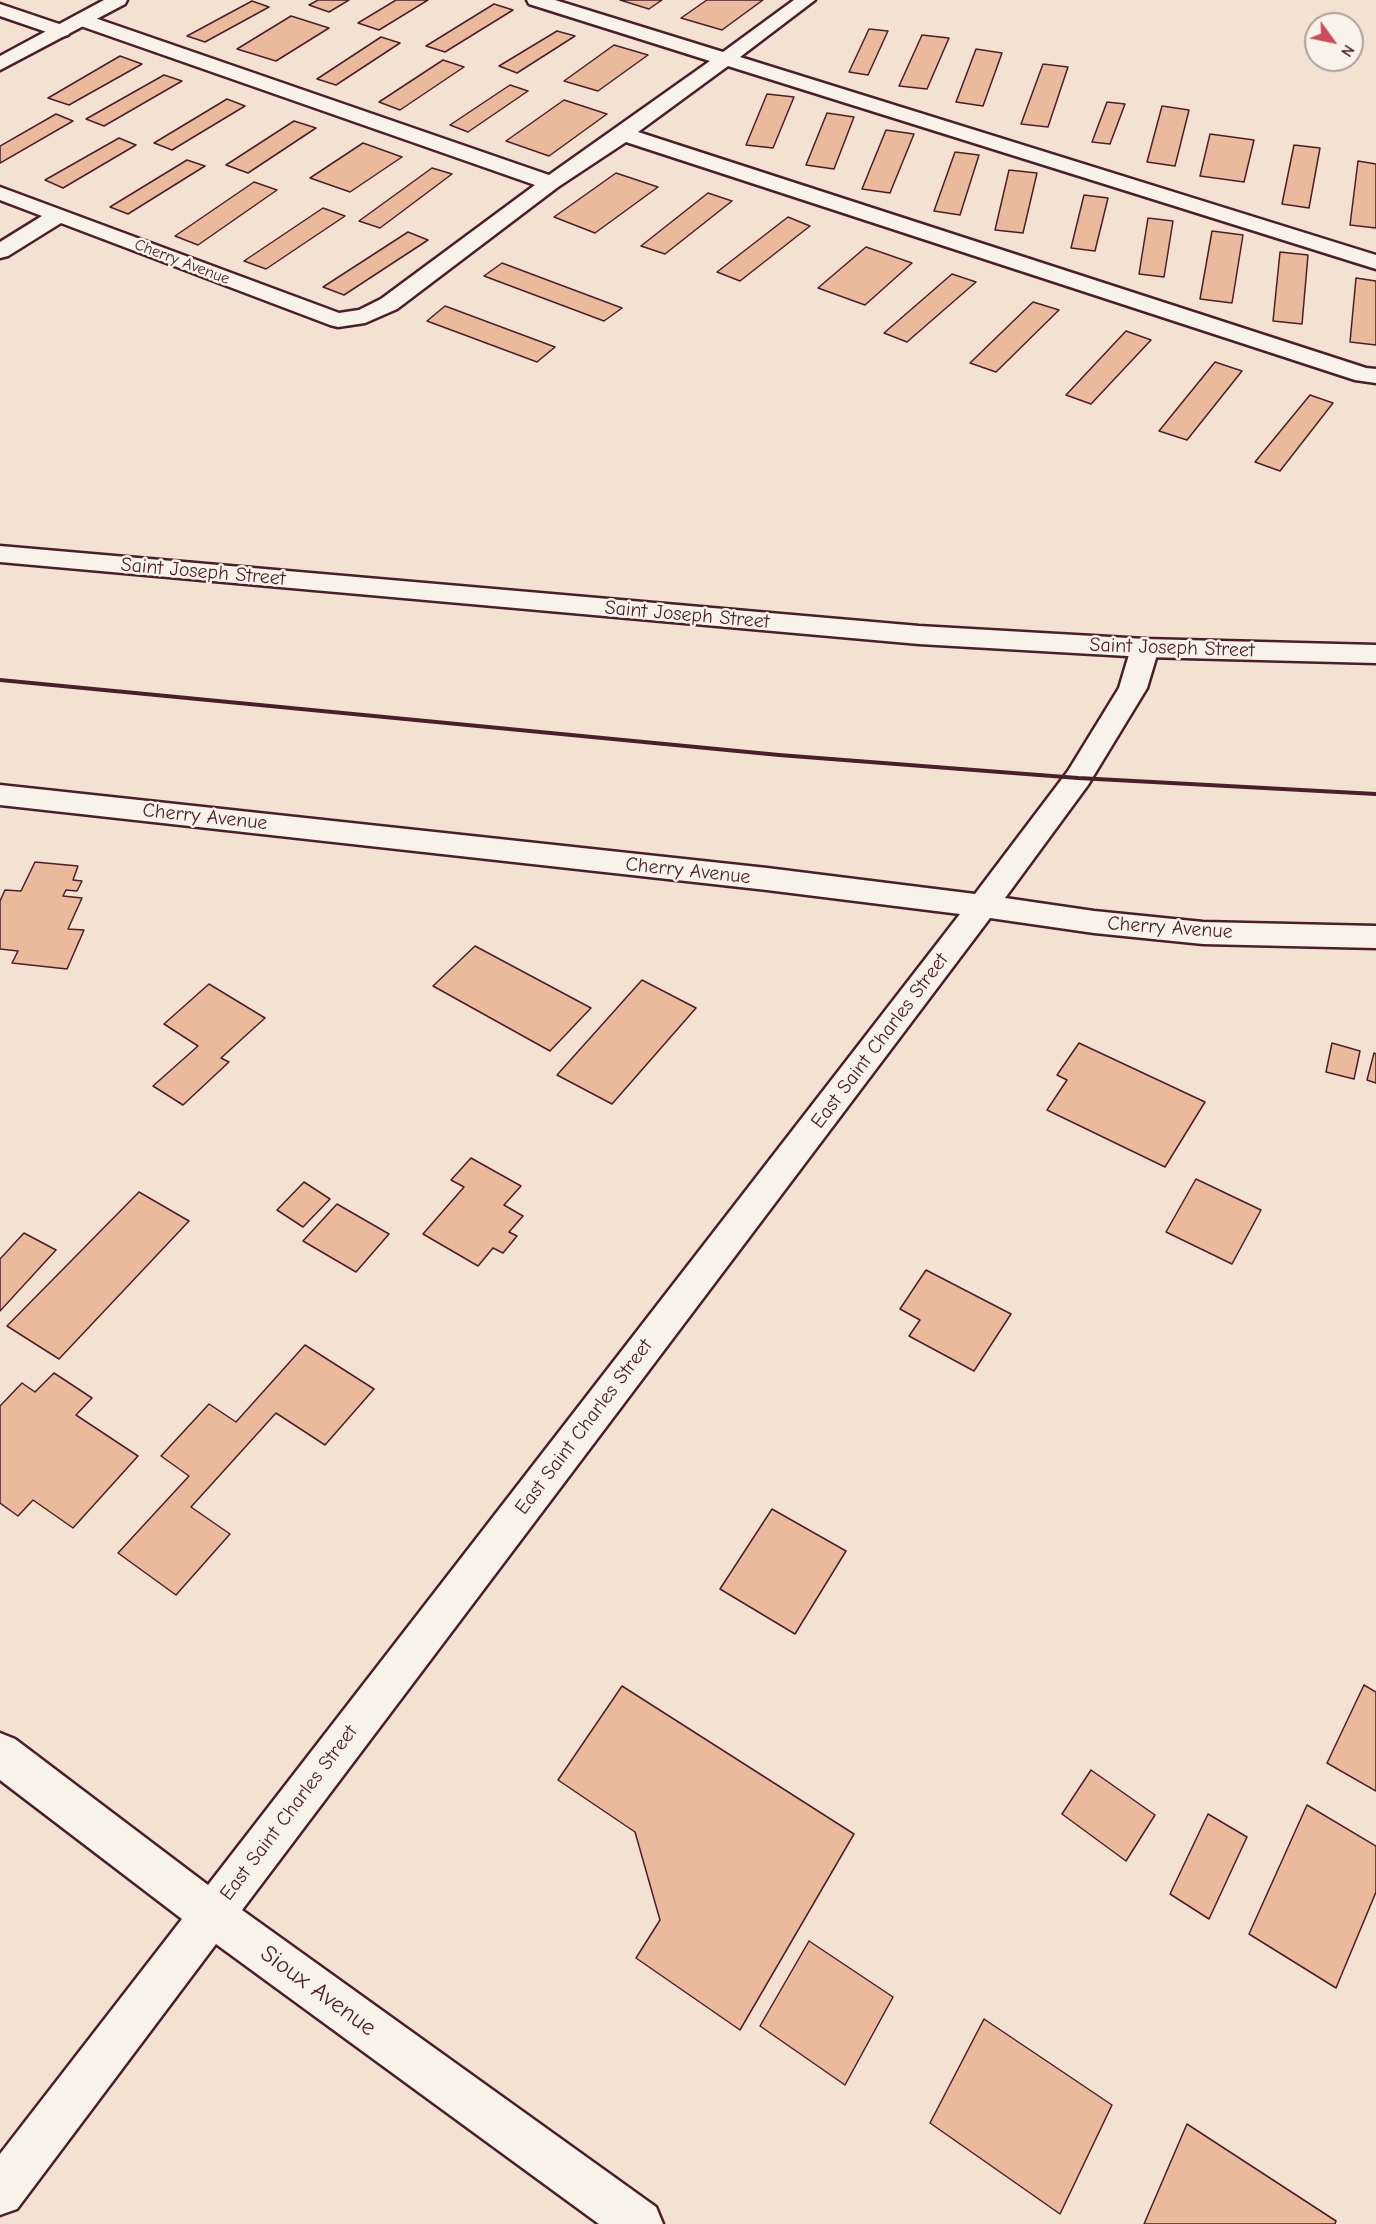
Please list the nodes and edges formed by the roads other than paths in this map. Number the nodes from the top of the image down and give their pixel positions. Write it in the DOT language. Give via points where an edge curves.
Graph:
graph roads {
  1 [pos="118,0"];
  2 [pos="536,0"];
  3 [pos="806,0"];
  4 [pos="0,10"];
  5 [pos="82,20"];
  6 [pos="61,31"];
  7 [pos="725,60"];
  8 [pos="0,64"];
  9 [pos="623,134"];
  10 [pos="551,183"];
  11 [pos="0,193"];
  12 [pos="59,215"];
  13 [pos="0,251"];
  14 [pos="1376,262"];
  15 [pos="1376,376"];
  16 [pos="0,554"];
  17 [pos="1145,648"];
  18 [pos="1376,654"];
  19 [pos="0,795"];
  20 [pos="983,906"];
  21 [pos="1376,936"];
  22 [pos="0,1754"];
  23 [pos="211,1914"];
  24 [pos="0,2192"];
  25 [pos="639,2224"];
  1 -- 5 [label="street"];
  2 -- 7 [label="street"];
  3 -- 7 [label="street"];
  4 -- 6 [label="street"];
  5 -- 6 [label="street"];
  5 -- 10 [label="street"];
  6 -- 8 [label="street"];
  7 -- 9 [label="street"];
  7 -- 14 [label="street"];
  9 -- 10 [label="street"];
  9 -- 15 [label="street" via="1363,375"];
  10 -- 12 [label="street, Cherry Avenue" via="389,304 365,316 338,320"];
  11 -- 12 [label="street, Cherry Avenue"];
  12 -- 13 [label="street"];
  16 -- 17 [label="street, Saint Joseph Street" via="919,635"];
  17 -- 18 [label="street, Saint Joseph Street"];
  17 -- 20 [label="street, East Saint Charles Street" via="1133,688 1112,727"];
  19 -- 20 [label="street, Cherry Avenue"];
  20 -- 21 [label="street, Cherry Avenue" via="1203,933"];
  20 -- 23 [label="street, East Saint Charles Street"];
  22 -- 23 [label="street, Sioux Avenue"];
  23 -- 24 [label="street, East Saint Charles Street"];
  23 -- 25 [label="street, Sioux Avenue"];
}
